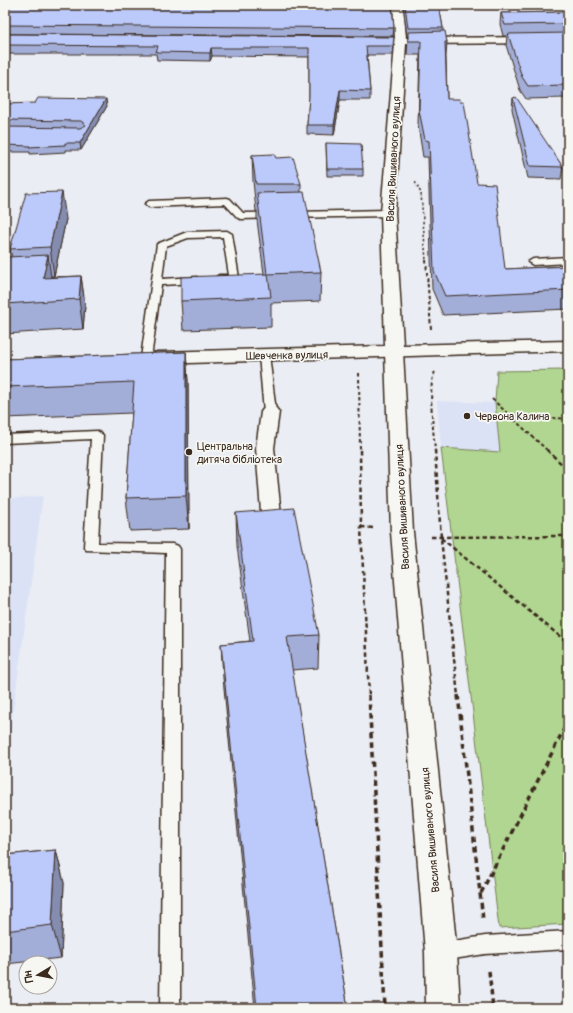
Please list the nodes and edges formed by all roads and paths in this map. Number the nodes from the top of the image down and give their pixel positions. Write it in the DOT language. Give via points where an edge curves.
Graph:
graph roads {
  1 [pos="398,5"];
  2 [pos="568,40"];
  3 [pos="353,41"];
  4 [pos="401,41"];
  5 [pos="412,178"];
  6 [pos="149,204"];
  7 [pos="388,213"];
  8 [pos="568,260"];
  9 [pos="534,262"];
  10 [pos="156,282"];
  11 [pos="568,346"];
  12 [pos="433,351"];
  13 [pos="394,352"];
  14 [pos="358,353"];
  15 [pos="264,355"];
  16 [pos="138,359"];
  17 [pos="492,399"];
  18 [pos="270,412"];
  19 [pos="510,415"];
  20 [pos="568,420"];
  21 [pos="5,439"];
  22 [pos="568,470"];
  23 [pos="272,524"];
  24 [pos="361,527"];
  25 [pos="402,532"];
  26 [pos="568,536"];
  27 [pos="441,538"];
  28 [pos="568,643"];
  29 [pos="568,721"];
  30 [pos="480,894"];
  31 [pos="568,940"];
  32 [pos="485,945"];
  33 [pos="441,952"];
  34 [pos="170,1008"];
  35 [pos="385,1008"];
  36 [pos="443,1008"];
  37 [pos="493,1008"];
  1 -- 4 [label="street, Василя Вишиваного вулиця"];
  2 -- 4 [label="street"];
  3 -- 4 [label="street"];
  4 -- 7 [label="street, Василя Вишиваного вулиця"];
  5 -- 12 [label="path" via="421,193"];
  6 -- 7 [label="lane" via="227,201 241,216"];
  7 -- 13 [label="street, Василя Вишиваного вулиця"];
  8 -- 9 [label="lane"];
  10 -- 10 [label="lane" via="162,244 187,235 227,234 234,278"];
  10 -- 16 [label="lane"];
  11 -- 12 [label="street, Шевченка вулиця"];
  12 -- 13 [label="street, Шевченка вулиця"];
  12 -- 27 [label="path" via="437,369 432,378 432,399"];
  13 -- 14 [label="street, Шевченка вулиця"];
  13 -- 25 [label="street, Василя Вишиваного вулиця"];
  14 -- 15 [label="street, Шевченка вулиця"];
  14 -- 24 [label="path"];
  15 -- 16 [label="street, Шевченка вулиця"];
  15 -- 18 [label="lane"];
  17 -- 19 [label="path"];
  18 -- 23 [label="street" via="265,448"];
  19 -- 20 [label="path"];
  19 -- 22 [label="path"];
  21 -- 34 [label="lane" via="98,435 92,548 173,548"];
  24 -- 25 [label="path"];
  24 -- 35 [label="path"];
  25 -- 27 [label="path"];
  25 -- 33 [label="street, Василя Вишиваного вулиця"];
  26 -- 27 [label="path"];
  27 -- 28 [label="path"];
  27 -- 30 [label="path"];
  29 -- 30 [label="path"];
  30 -- 32 [label="path"];
  31 -- 32 [label="lane"];
  32 -- 33 [label="lane"];
  32 -- 37 [label="path"];
  33 -- 36 [label="street, Василя Вишиваного вулиця"];
}
